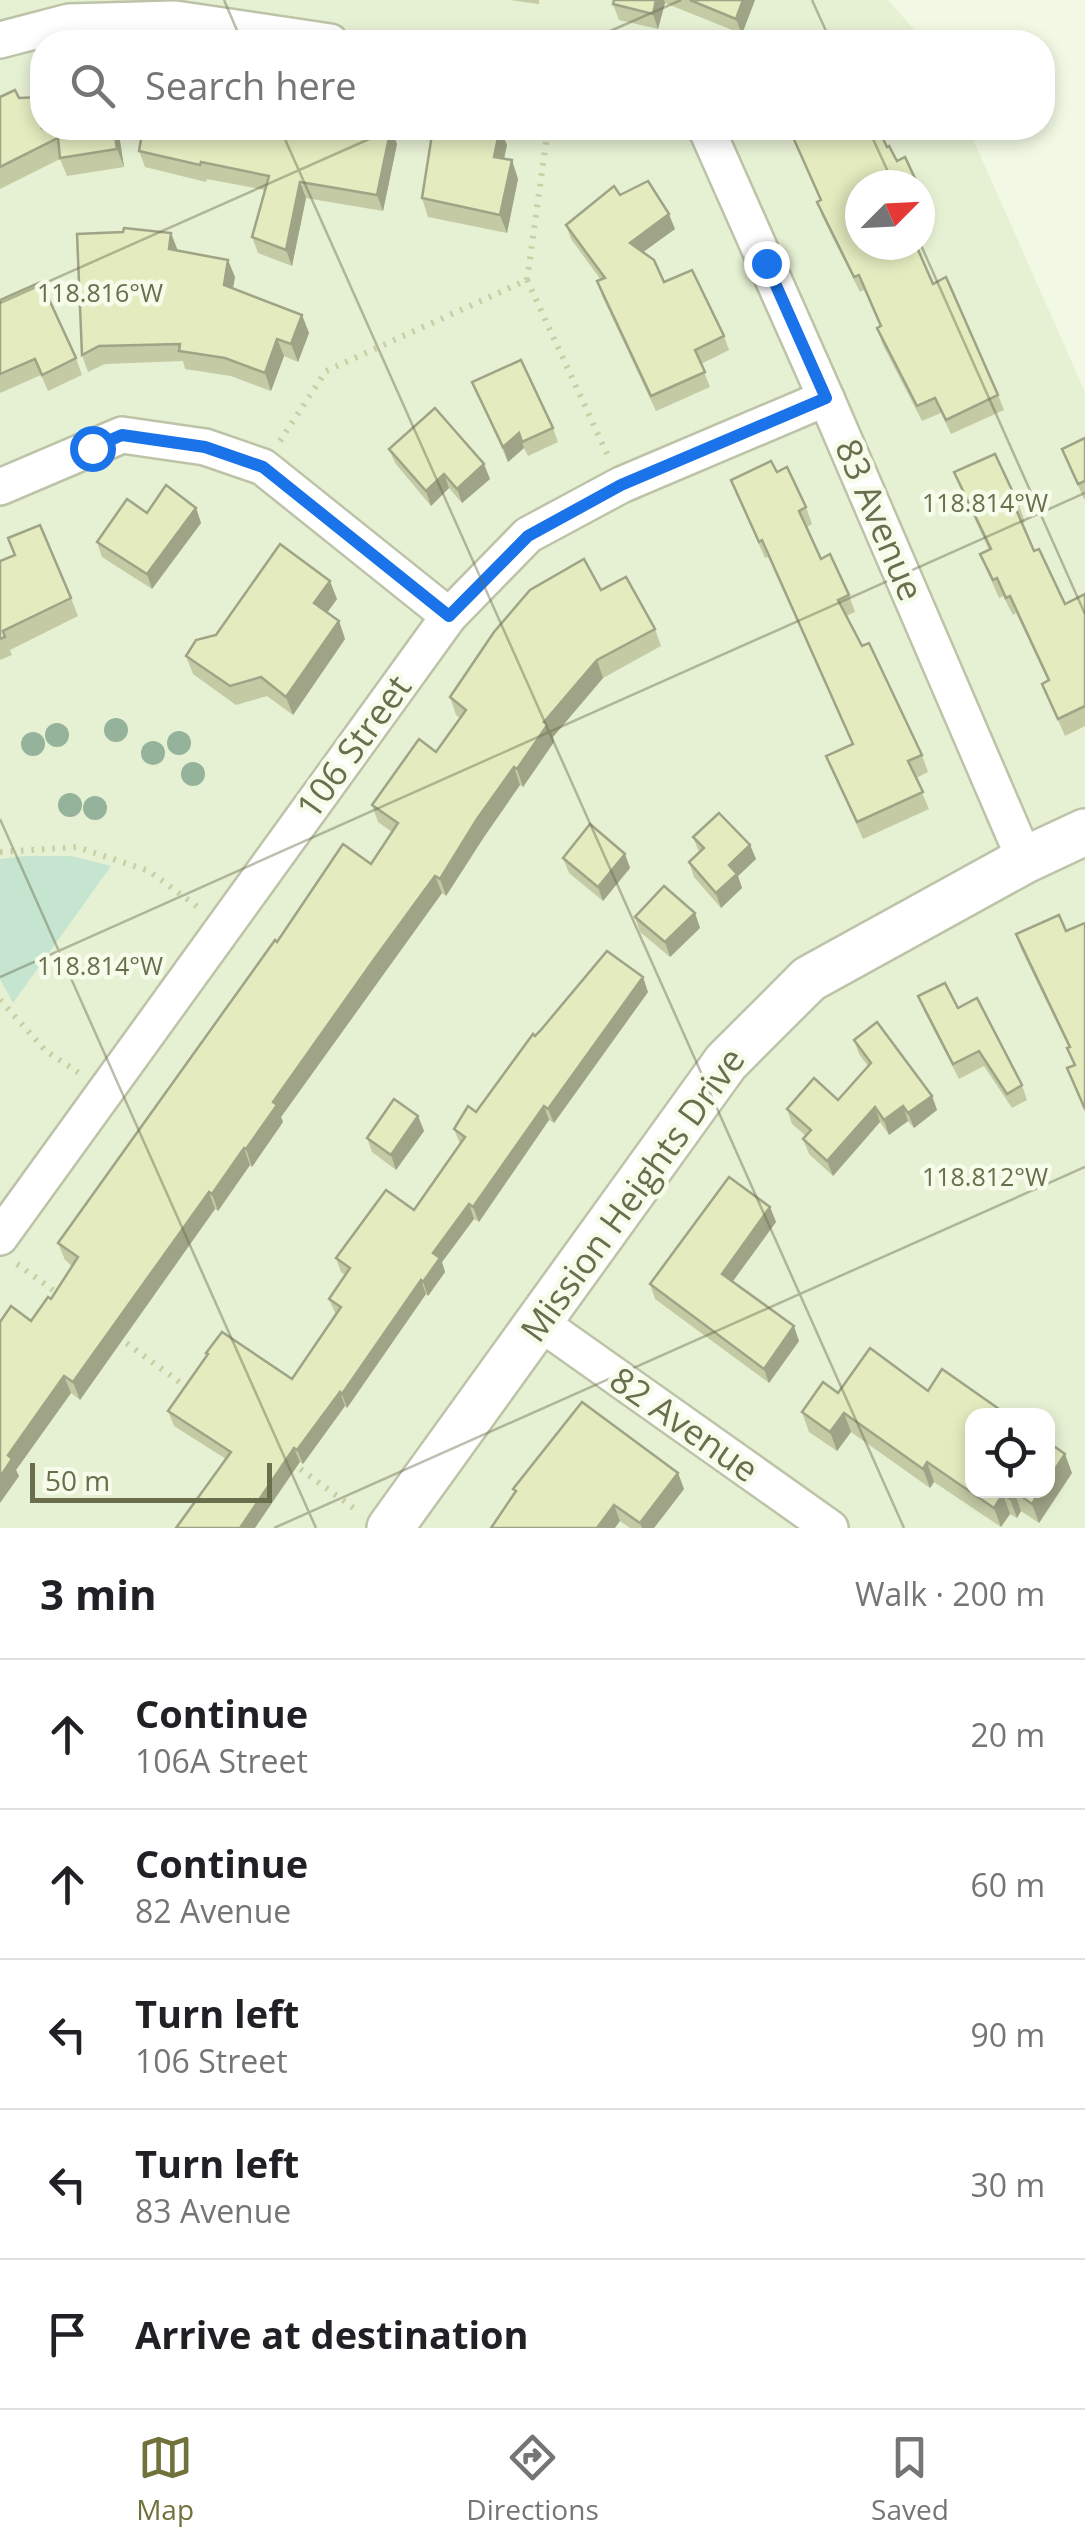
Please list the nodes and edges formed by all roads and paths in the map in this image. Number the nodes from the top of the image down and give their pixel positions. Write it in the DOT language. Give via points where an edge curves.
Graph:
graph roads {
  1 [pos="38,30"];
  2 [pos="249,30"];
  3 [pos="30,32"];
  4 [pos="0,40"];
  5 [pos="546,140"];
  6 [pos="711,140"];
  7 [pos="527,280"];
  8 [pos="826,398"];
  9 [pos="263,467"];
  10 [pos="621,485"];
  11 [pos="0,488"];
  12 [pos="449,616"];
  13 [pos="1085,832"];
  14 [pos="0,852"];
  15 [pos="1025,860"];
  16 [pos="224,927"];
  17 [pos="0,1000"];
  18 [pos="106,1090"];
  19 [pos="8,1250"];
  20 [pos="64,1297"];
  21 [pos="539,1322"];
  22 [pos="111,1332"];
  23 [pos="190,1390"];
  24 [pos="286,1459"];
  25 [pos="378,1522"];
  26 [pos="830,1528"];
  1 -- 2 [label="street" via="69,22 175,19"];
  3 -- 4 [label="street"];
  5 -- 7 [label="path"];
  6 -- 8 [label="street, 83 Avenue"];
  7 -- 9 [label="path" via="326,370"];
  7 -- 10 [label="path"];
  8 -- 10 [label="street, 106 Street"];
  8 -- 15 [label="street, 83 Avenue"];
  9 -- 11 [label="street" via="205,447 122,435"];
  9 -- 12 [label="street"];
  10 -- 12 [label="street, 106 Street" via="528,536"];
  12 -- 16 [label="street, 106 Street"];
  13 -- 15 [label="street, Mission Heights Drive"];
  14 -- 16 [label="path" via="77,847 149,871"];
  15 -- 21 [label="street, Mission Heights Drive" via="809,979 726,1062"];
  16 -- 18 [label="street, 106 Street"];
  17 -- 18 [label="path" via="46,1051"];
  18 -- 19 [label="street, 106 Street"];
  19 -- 20 [label="path"];
  21 -- 25 [label="street, Mission Heights Drive"];
  21 -- 26 [label="street, 82 Avenue"];
  22 -- 23 [label="path"];
  24 -- 25 [label="path"];
}
